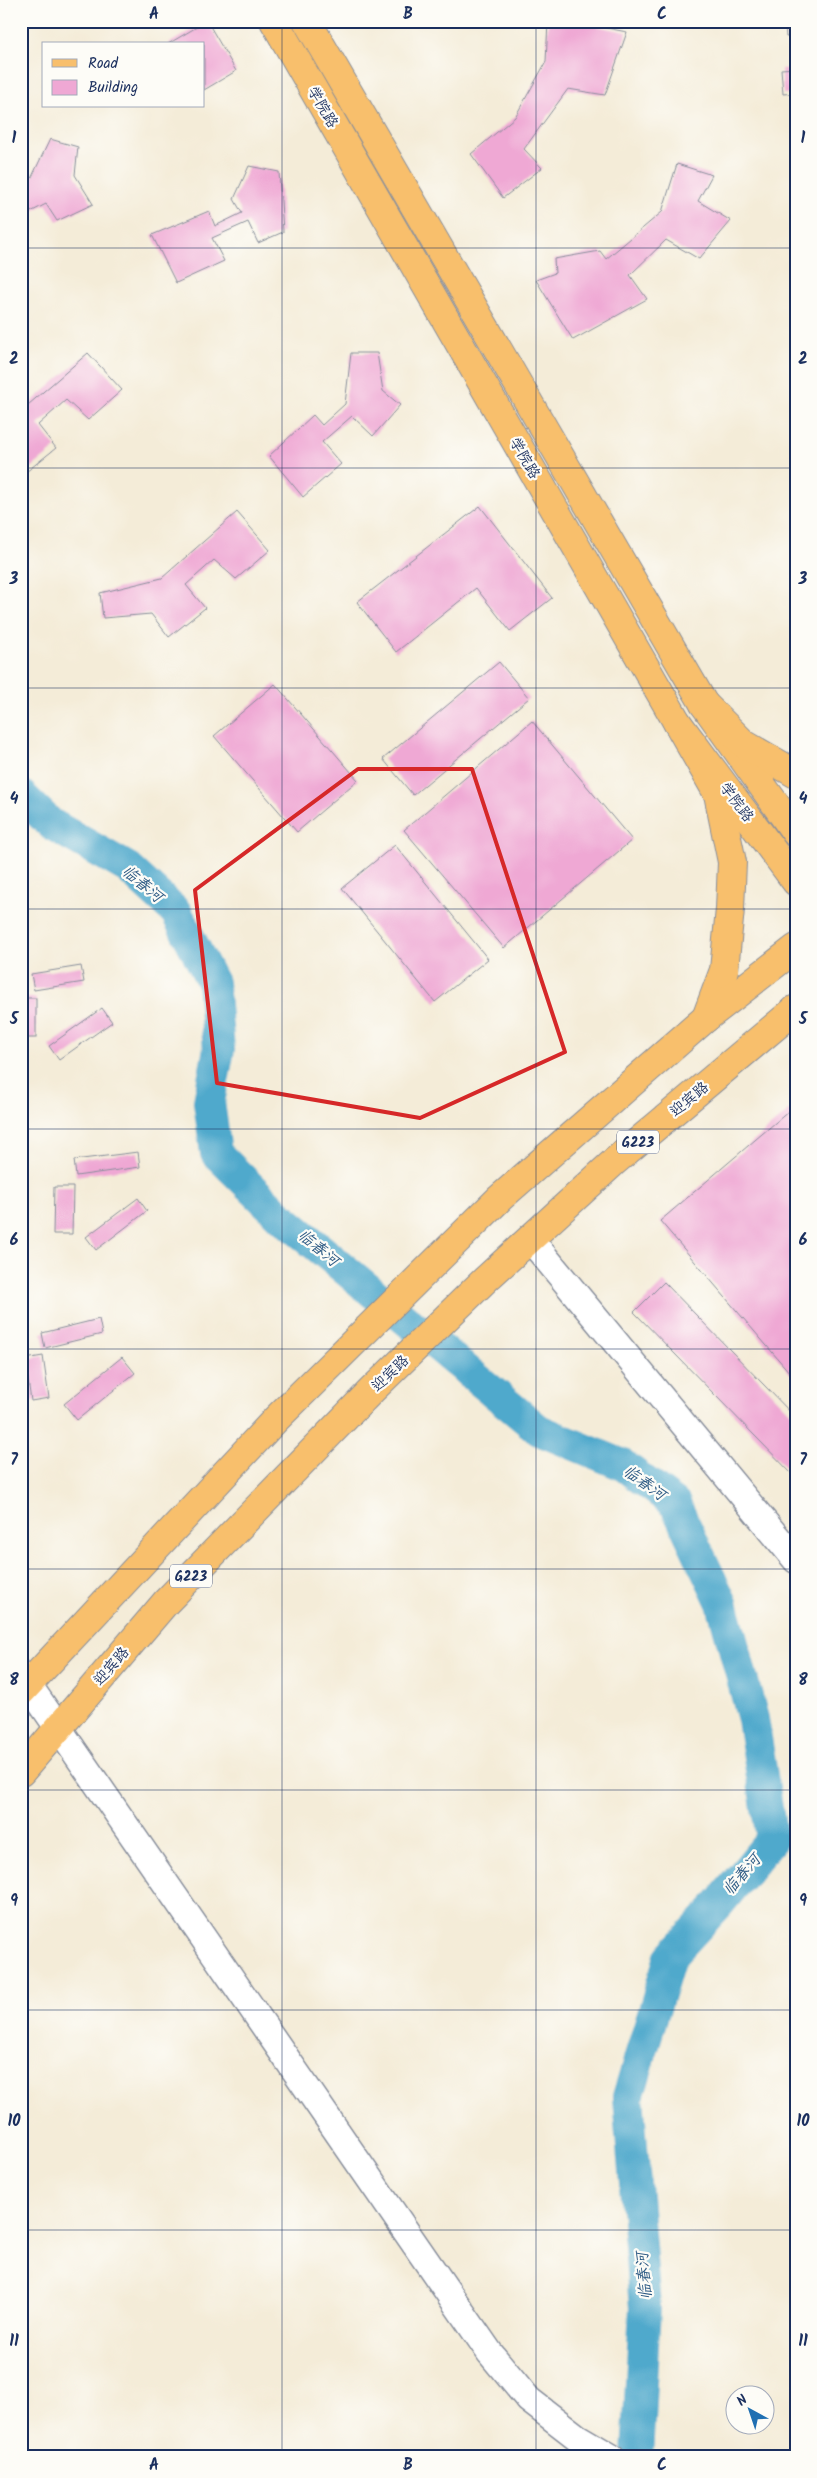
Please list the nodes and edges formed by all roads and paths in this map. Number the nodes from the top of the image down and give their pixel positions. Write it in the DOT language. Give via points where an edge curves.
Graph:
graph roads {
  1 [pos="274,21"];
  2 [pos="307,21"];
  3 [pos="704,704"];
  4 [pos="677,722"];
  5 [pos="796,774"];
  6 [pos="796,833"];
  7 [pos="796,882"];
  8 [pos="796,948"];
  9 [pos="796,1009"];
  10 [pos="706,1018"];
  11 [pos="530,1239"];
  12 [pos="796,1560"];
  13 [pos="24,1683"];
  14 [pos="59,1727"];
  15 [pos="21,1772"];
  16 [pos="578,2447"];
  17 [pos="611,2457"];
  1 -- 4 [label="main road, 学院路"];
  2 -- 3 [label="main road, 学院路"];
  3 -- 5 [label="main road" via="744,744"];
  3 -- 6 [label="main road, 学院路"];
  4 -- 7 [label="main road, 学院路"];
  4 -- 10 [label="main road" via="718,794 732,862 724,970"];
  8 -- 10 [label="main road, G223"];
  9 -- 11 [label="main road, 迎宾路 / G223" via="615,1161"];
  10 -- 13 [label="main road, G223" via="500,1198 276,1419"];
  11 -- 12 [label="street"];
  11 -- 14 [label="main road, 迎宾路 / G223" via="372,1390 166,1602"];
  13 -- 14 [label="street"];
  14 -- 15 [label="main road, 迎宾路 / G223"];
  14 -- 16 [label="street" via="490,2353 529,2400"];
  16 -- 17 [label="street"];
}
